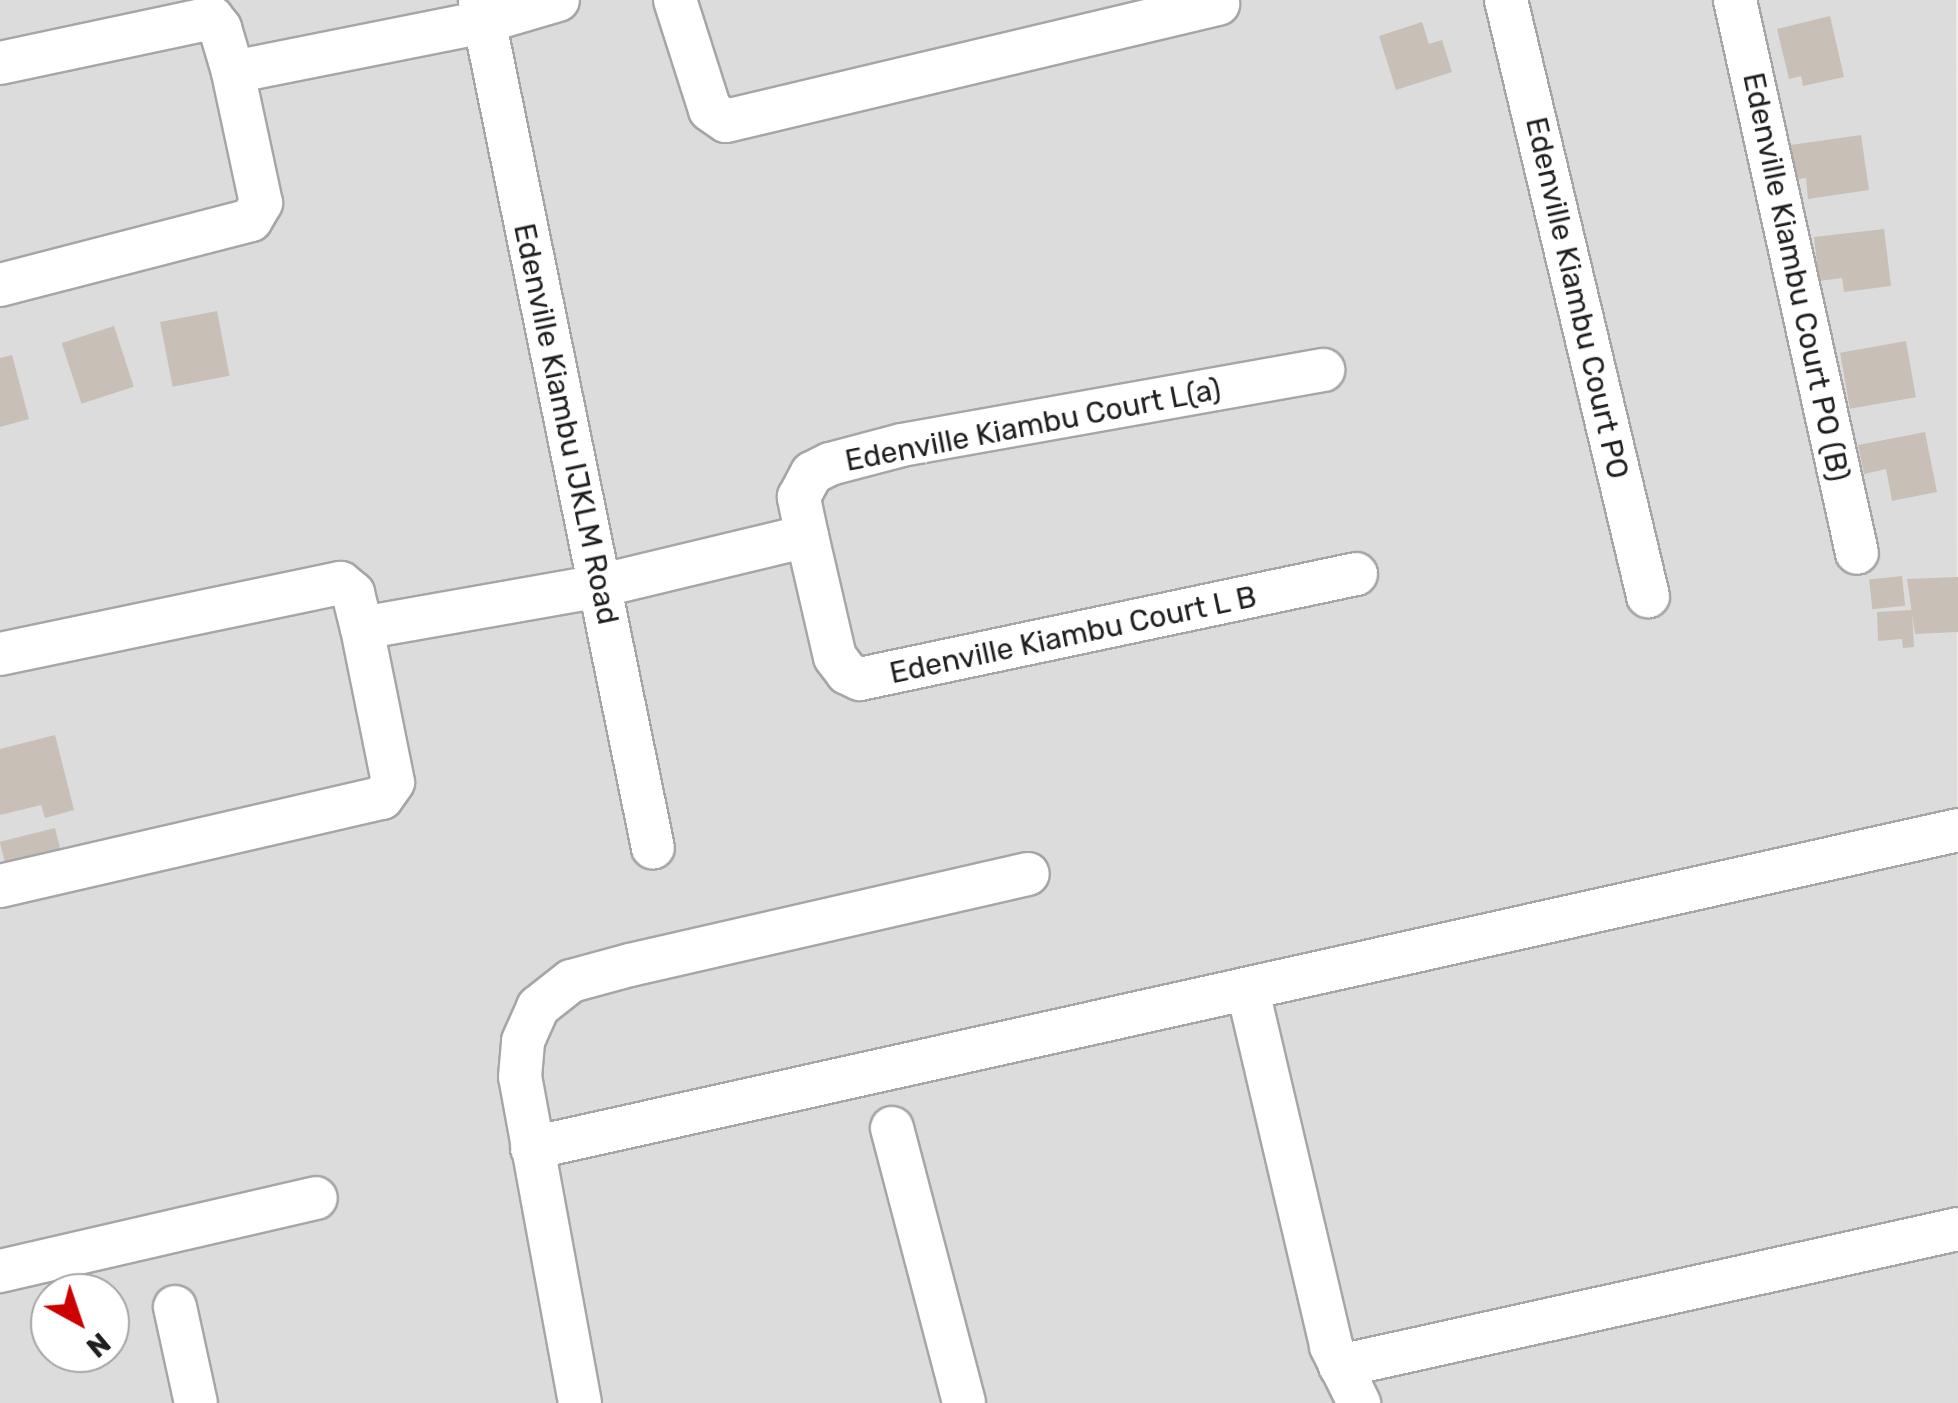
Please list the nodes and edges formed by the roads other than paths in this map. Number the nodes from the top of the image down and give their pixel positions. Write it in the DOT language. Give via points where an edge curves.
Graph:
graph roads {
  1 [pos="558,0"];
  2 [pos="675,0"];
  3 [pos="1506,0"];
  4 [pos="1735,0"];
  5 [pos="1218,4"];
  6 [pos="482,11"];
  7 [pos="0,64"];
  8 [pos="233,72"];
  9 [pos="0,284"];
  10 [pos="1323,370"];
  11 [pos="807,536"];
  12 [pos="1857,553"];
  13 [pos="1356,574"];
  14 [pos="599,586"];
  15 [pos="1648,596"];
  16 [pos="362,628"];
  17 [pos="0,654"];
  18 [pos="1958,830"];
  19 [pos="653,848"];
  20 [pos="1028,874"];
  21 [pos="0,886"];
  22 [pos="1248,991"];
  23 [pos="892,1128"];
  24 [pos="532,1148"];
  25 [pos="316,1198"];
  26 [pos="1958,1229"];
  27 [pos="0,1271"];
  28 [pos="175,1307"];
  29 [pos="1350,1385"];
  30 [pos="196,1403"];
  31 [pos="580,1403"];
  32 [pos="964,1403"];
  1 -- 6 [label="street"];
  2 -- 5 [label="street" via="710,110 726,121"];
  3 -- 15 [label="street, Edenville Kiambu Court PO"];
  4 -- 12 [label="street, Edenville Kiambu Court PO (B)"];
  6 -- 8 [label="street"];
  6 -- 14 [label="street, Edenville Kiambu IJKLM Road"];
  7 -- 8 [label="street" via="212,18"];
  8 -- 9 [label="street" via="261,204 251,220"];
  10 -- 11 [label="street, Edenville Kiambu Court L(a)" via="902,445 830,464 803,484"];
  11 -- 13 [label="street, Edenville Kiambu Court L B" via="835,657 860,679"];
  11 -- 14 [label="street"];
  14 -- 16 [label="street"];
  14 -- 19 [label="street, Edenville Kiambu IJKLM Road"];
  16 -- 17 [label="street" via="353,593 340,583"];
  16 -- 21 [label="street" via="392,782 382,798"];
  18 -- 22 [label="street"];
  20 -- 24 [label="street" via="572,981 538,1007 523,1041 520,1078"];
  22 -- 24 [label="street"];
  22 -- 29 [label="street" via="1331,1346"];
  23 -- 32 [label="street"];
  24 -- 31 [label="street"];
  25 -- 27 [label="street"];
  26 -- 29 [label="street"];
  28 -- 30 [label="street"];
}
